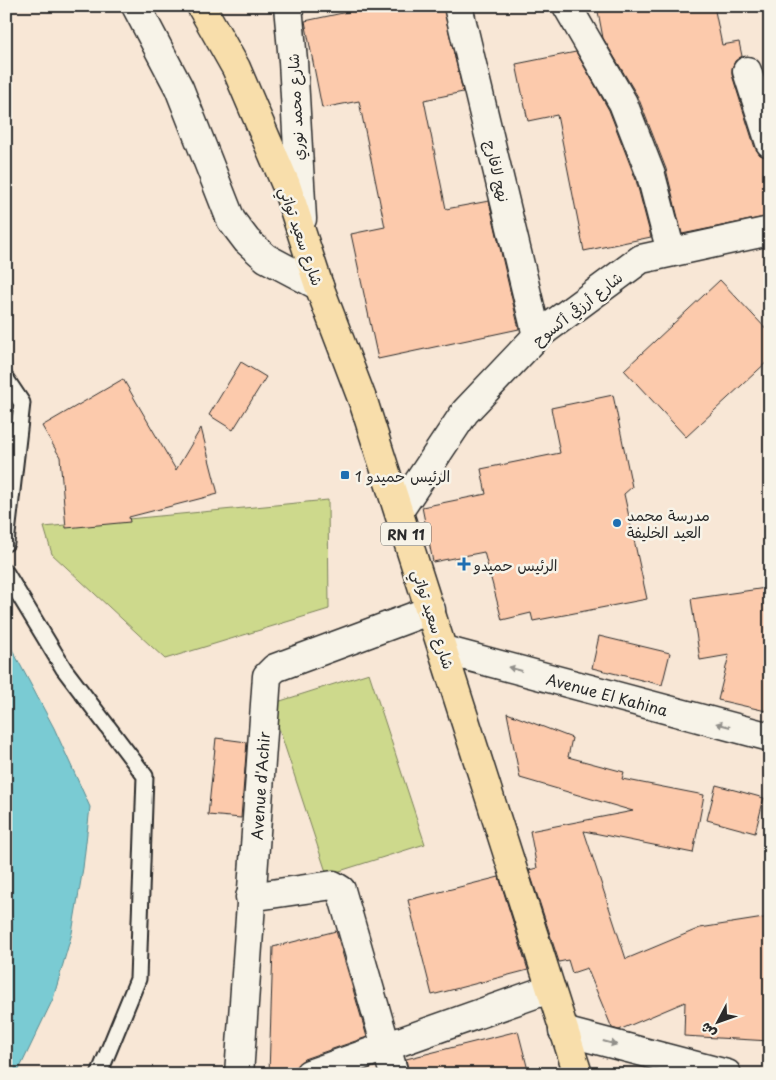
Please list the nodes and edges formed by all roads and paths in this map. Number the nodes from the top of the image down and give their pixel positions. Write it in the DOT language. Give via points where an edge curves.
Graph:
graph roads {
  1 [pos="136,6"];
  2 [pos="201,6"];
  3 [pos="288,6"];
  4 [pos="458,6"];
  5 [pos="567,6"];
  6 [pos="746,71"];
  7 [pos="770,143"];
  8 [pos="770,230"];
  9 [pos="303,238"];
  10 [pos="671,252"];
  11 [pos="319,286"];
  12 [pos="537,336"];
  13 [pos="6,379"];
  14 [pos="399,511"];
  15 [pos="6,543"];
  16 [pos="6,573"];
  17 [pos="431,610"];
  18 [pos="444,650"];
  19 [pos="770,737"];
  20 [pos="250,897"];
  21 [pos="549,989"];
  22 [pos="563,1031"];
  23 [pos="386,1046"];
  24 [pos="99,1074"];
  25 [pos="239,1074"];
  26 [pos="309,1074"];
  27 [pos="394,1074"];
  28 [pos="578,1074"];
  29 [pos="727,1074"];
  1 -- 11 [label="street" via="179,88 231,220 266,258"];
  2 -- 9 [label="main road, شارع سعيد تواتي / RN 11" via="236,68 286,185"];
  3 -- 9 [label="street, شارع محمد نوري"];
  4 -- 12 [label="street, نهج لافارج"];
  5 -- 10 [label="street" via="622,102 651,175"];
  6 -- 7 [label="street"];
  8 -- 10 [label="street, شارع أرزقي أكسوح"];
  9 -- 11 [label="main road, شارع سعيد تواتي / RN 11"];
  10 -- 12 [label="street, شارع أرزقي أكسوح" via="641,259"];
  11 -- 14 [label="main road, شارع سعيد تواتي / RN 11" via="364,404"];
  12 -- 14 [label="street, شارع أرزقي أكسوح" via="465,412"];
  13 -- 15 [label="lane" via="22,402"];
  14 -- 17 [label="main road, شارع سعيد تواتي / RN 11"];
  16 -- 24 [label="lane" via="64,669 146,776 138,979"];
  17 -- 18 [label="main road, شارع سعيد تواتي / RN 11"];
  17 -- 20 [label="street, Avenue d'Achir" via="275,668 267,676"];
  19 -- 18 [label="street, Avenue El Kahina, one-way"];
  18 -- 21 [label="main road, شارع سعيد تواتي / RN 11"];
  20 -- 23 [label="street" via="338,886"];
  20 -- 25 [label="street, Avenue d'Achir"];
  21 -- 22 [label="main road, شارع سعيد تواتي / RN 11"];
  21 -- 23 [label="street"];
  22 -- 28 [label="main road, شارع سعيد تواتي / RN 11"];
  22 -- 29 [label="street, one-way"];
  23 -- 26 [label="street"];
  23 -- 27 [label="street"];
}
